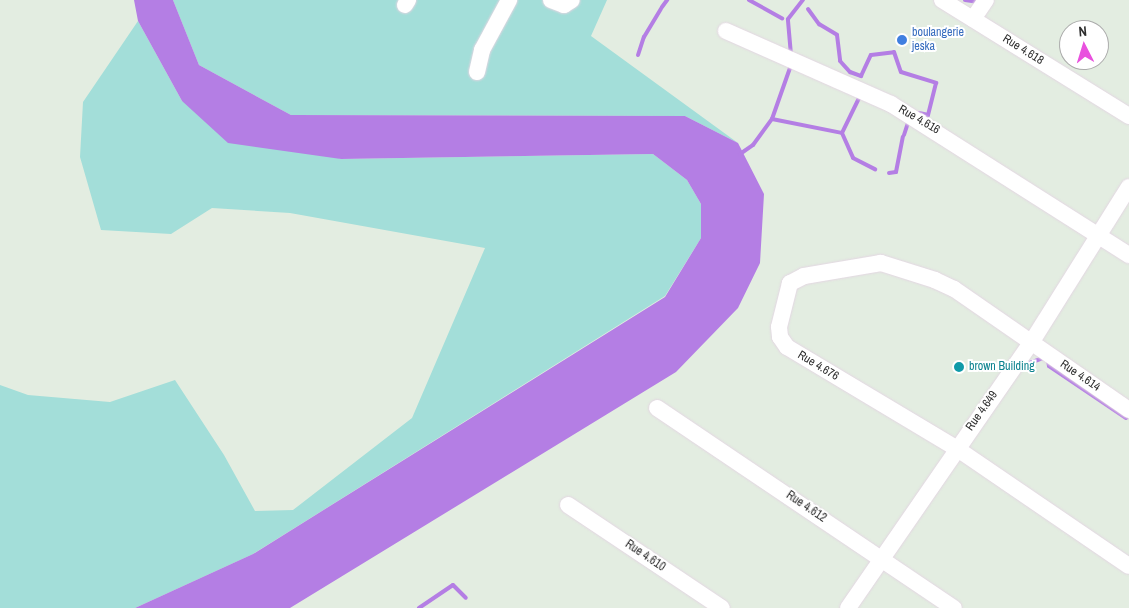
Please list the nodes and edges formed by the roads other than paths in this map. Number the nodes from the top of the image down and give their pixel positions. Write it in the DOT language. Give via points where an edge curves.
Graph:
graph roads {
  1 [pos="509,0"];
  2 [pos="551,0"];
  3 [pos="572,0"];
  4 [pos="942,0"];
  5 [pos="986,0"];
  6 [pos="973,19"];
  7 [pos="726,31"];
  8 [pos="477,72"];
  9 [pos="1129,116"];
  10 [pos="1129,187"];
  11 [pos="1098,234"];
  12 [pos="1129,255"];
  13 [pos="1031,343"];
  14 [pos="657,408"];
  15 [pos="1129,410"];
  16 [pos="956,448"];
  17 [pos="568,505"];
  18 [pos="882,557"];
  19 [pos="1129,566"];
  20 [pos="722,608"];
  21 [pos="848,608"];
  22 [pos="954,608"];
  1 -- 8 [label="street" via="482,50"];
  2 -- 3 [label="street" via="564,5"];
  4 -- 6 [label="street, Rue 4.618"];
  5 -- 6 [label="street"];
  6 -- 9 [label="street, Rue 4.618"];
  7 -- 11 [label="street, Rue 4.616" via="891,104"];
  10 -- 11 [label="street, Rue 4.649"];
  11 -- 12 [label="street, Rue 4.616"];
  11 -- 13 [label="street, Rue 4.649"];
  13 -- 15 [label="street, Rue 4.614"];
  13 -- 16 [label="street, Rue 4.649"];
  13 -- 16 [label="street, Rue 4.676" via="954,289 896,266 870,264 804,276 790,283 779,327 780,337 787,347"];
  14 -- 18 [label="street, Rue 4.612"];
  16 -- 18 [label="street, Rue 4.649"];
  16 -- 19 [label="street, Rue 4.676"];
  17 -- 20 [label="street, Rue 4.610"];
  18 -- 21 [label="street, Rue 4.649"];
  18 -- 22 [label="street, Rue 4.612"];
}
